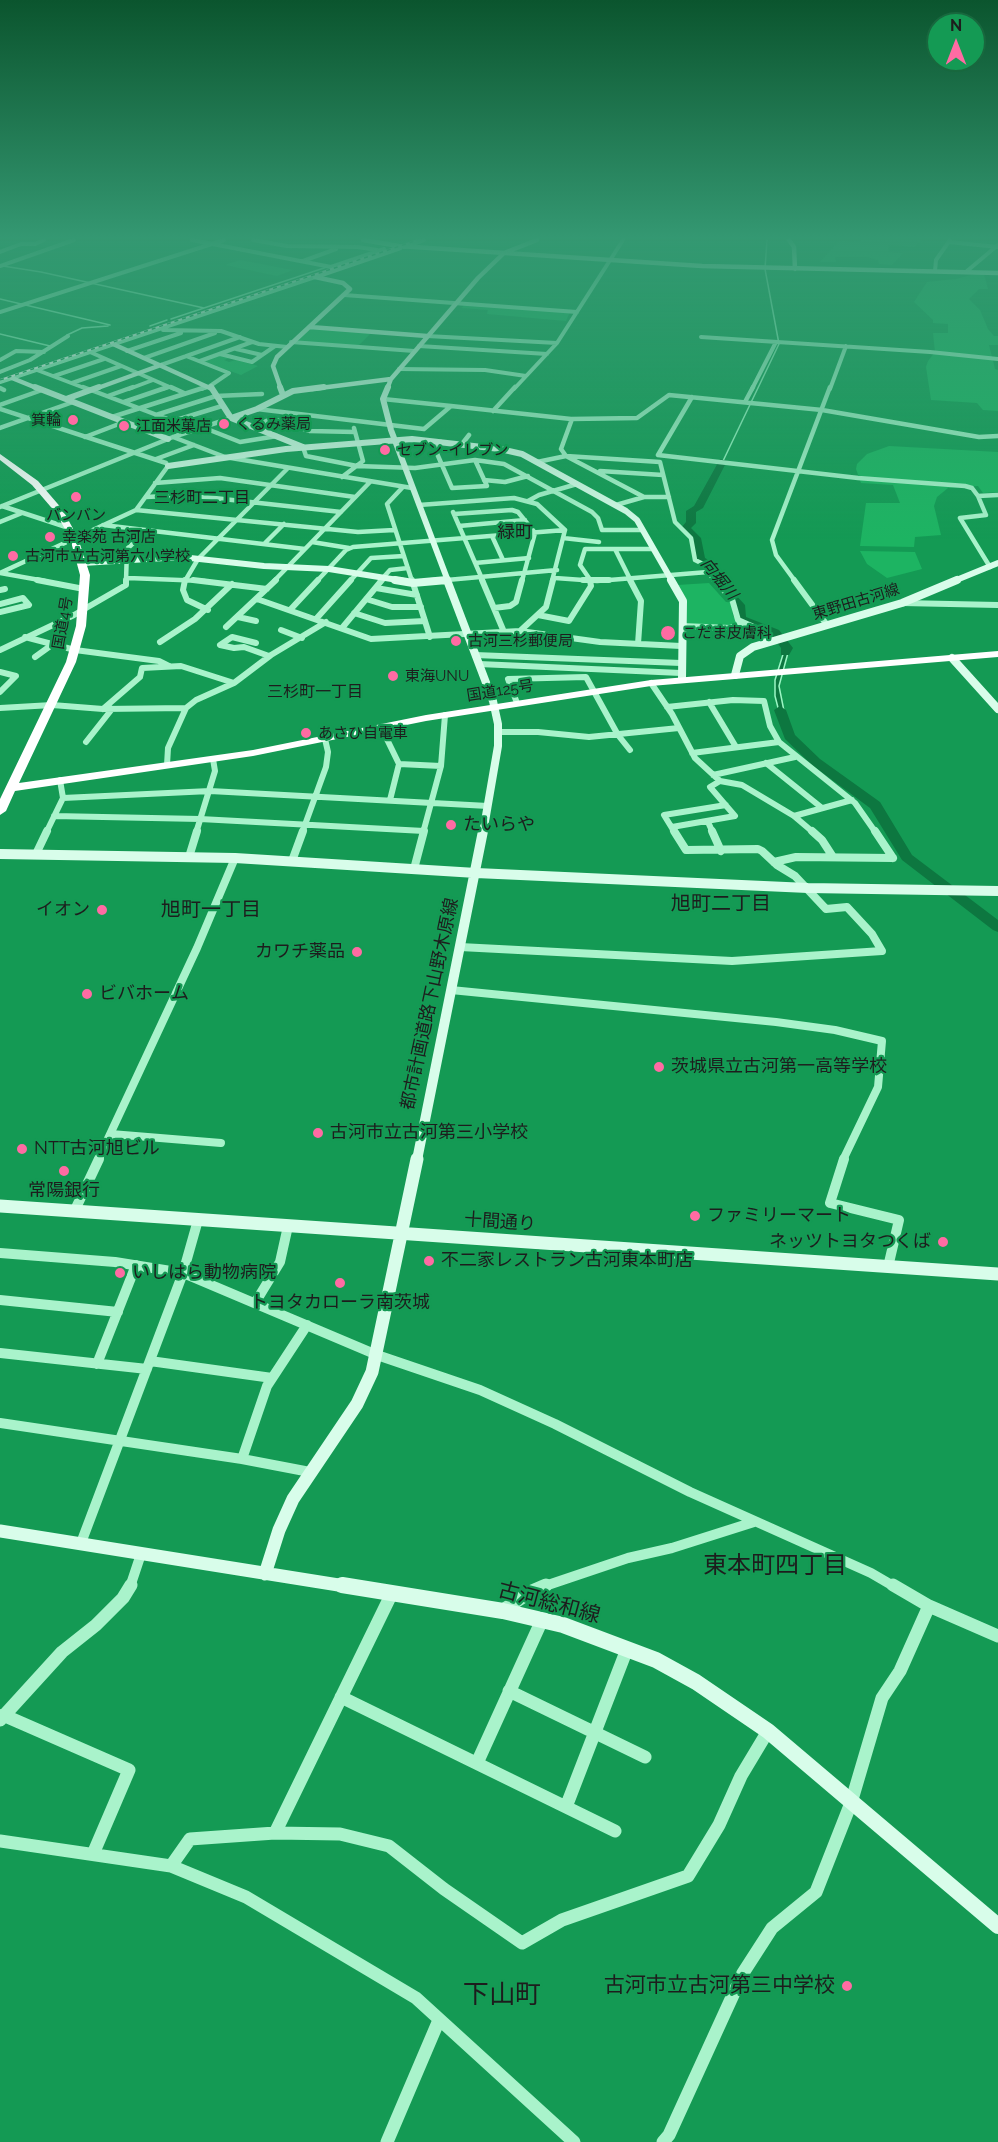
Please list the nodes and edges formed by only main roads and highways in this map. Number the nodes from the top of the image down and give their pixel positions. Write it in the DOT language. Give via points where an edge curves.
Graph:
graph roads {
  1 [pos="0,456"];
  2 [pos="998,654"];
  3 [pos="6,789"];
  4 [pos="0,811"];
  1 -- 3 [label="highway, 国道4号" via="42,490 72,533 83,563 84,589 75,650 52,705"];
  2 -- 3 [label="highway, 国道125号" via="681,676 213,759"];
  3 -- 4 [label="highway, 国道4号"];
}
